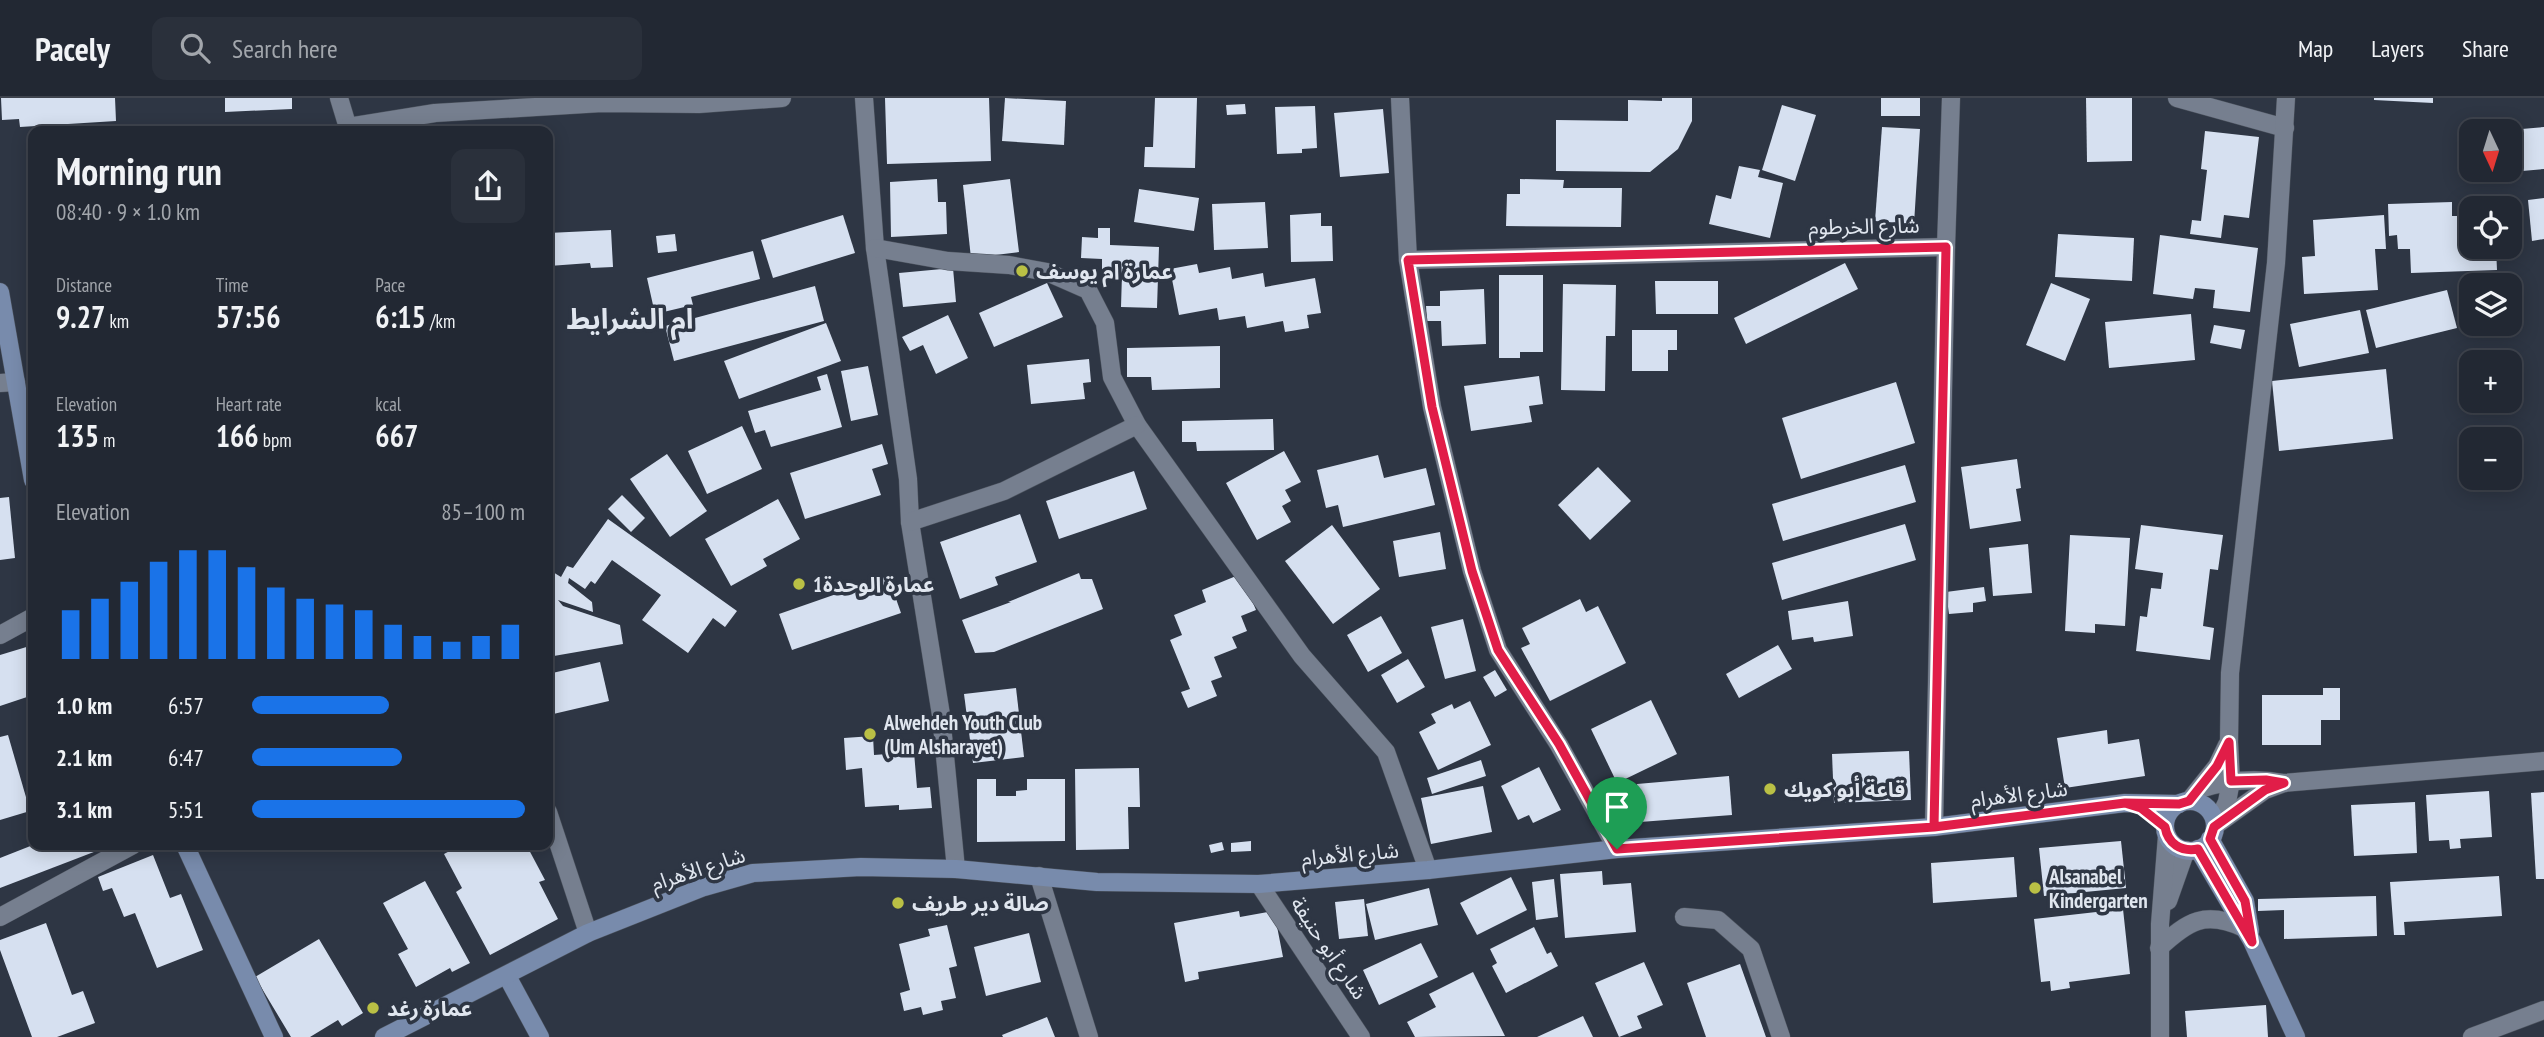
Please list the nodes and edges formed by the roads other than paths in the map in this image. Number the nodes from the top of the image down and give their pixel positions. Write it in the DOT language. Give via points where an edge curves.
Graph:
graph roads {
  1 [pos="339,98"];
  2 [pos="782,98"];
  3 [pos="864,98"];
  4 [pos="1400,98"];
  5 [pos="1951,98"];
  6 [pos="2177,98"];
  7 [pos="2286,98"];
  8 [pos="347,126"];
  9 [pos="364,126"];
  10 [pos="2285,128"];
  11 [pos="1946,247"];
  12 [pos="875,248"];
  13 [pos="1408,260"];
  14 [pos="0,292"];
  15 [pos="8,382"];
  16 [pos="1137,425"];
  17 [pos="28,460"];
  18 [pos="910,522"];
  19 [pos="28,620"];
  20 [pos="0,635"];
  21 [pos="2229,742"];
  22 [pos="2544,761"];
  23 [pos="2231,781"];
  24 [pos="2284,783"];
  25 [pos="2189,798"];
  26 [pos="2125,803"];
  27 [pos="1934,827"];
  28 [pos="553,828"];
  29 [pos="2166,831"];
  30 [pos="2202,841"];
  31 [pos="1617,849"];
  32 [pos="124,850"];
  33 [pos="187,850"];
  34 [pos="956,870"];
  35 [pos="1428,870"];
  36 [pos="1040,876"];
  37 [pos="1259,884"];
  38 [pos="0,917"];
  39 [pos="1684,918"];
  40 [pos="2160,924"];
  41 [pos="587,933"];
  42 [pos="2248,935"];
  43 [pos="2159,948"];
  44 [pos="507,976"];
  45 [pos="2544,1010"];
  46 [pos="274,1037"];
  47 [pos="384,1037"];
  48 [pos="540,1037"];
  49 [pos="1089,1037"];
  50 [pos="1361,1037"];
  51 [pos="1782,1037"];
  52 [pos="2160,1037"];
  53 [pos="2296,1037"];
  54 [pos="2472,1037"];
  1 -- 8 [label="street"];
  2 -- 9 [label="street" via="435,113"];
  3 -- 12 [label="street"];
  4 -- 13 [label="street"];
  5 -- 11 [label="street"];
  6 -- 10 [label="street"];
  7 -- 10 [label="street"];
  10 -- 21 [label="street" via="2276,262 2230,673"];
  11 -- 13 [label="street, شارع الخرطوم"];
  11 -- 27 [label="street, شارع الخرطوم"];
  12 -- 16 [label="street" via="1047,272 1088,290 1105,323 1112,377"];
  12 -- 18 [label="street"];
  13 -- 31 [label="street" via="1432,407 1472,571 1498,650 1559,744"];
  14 -- 15 [label="street"];
  15 -- 17 [label="street"];
  16 -- 18 [label="street" via="1004,491"];
  16 -- 35 [label="street" via="1302,656 1386,752"];
  18 -- 34 [label="street" via="941,715"];
  19 -- 20 [label="street"];
  21 -- 23 [label="street"];
  21 -- 25 [label="street" via="2217,766"];
  22 -- 24 [label="street"];
  23 -- 24 [label="street"];
  23 -- 25 [label="street"];
  23 -- 30 [label="street" via="2227,802"];
  24 -- 30 [label="street" via="2265,790"];
  25 -- 26 [label="street, شارع الأهرام"];
  25 -- 29 [label="street" via="2169,813"];
  25 -- 30 [label="street" via="2210,811"];
  26 -- 27 [label="street, شارع الأهرام"];
  26 -- 29 [label="street" via="2141,808"];
  27 -- 31 [label="street, شارع الأهرام"];
  28 -- 41 [label="street"];
  29 -- 30 [label="street" via="2179,848"];
  29 -- 40 [label="street"];
  30 -- 40 [label="street"];
  30 -- 42 [label="street" via="2245,901"];
  31 -- 35 [label="street, شارع الأهرام"];
  32 -- 38 [label="street"];
  33 -- 46 [label="street"];
  34 -- 36 [label="street, شارع الأهرام"];
  34 -- 41 [label="street, شارع الأهرام" via="861,867 754,873 704,887"];
  35 -- 37 [label="street, شارع الأهرام"];
  36 -- 37 [label="street, شارع الأهرام" via="1097,882"];
  36 -- 49 [label="street"];
  37 -- 50 [label="street, شارع أبو حنيفة"];
  39 -- 51 [label="street" via="1718,920 1751,949"];
  40 -- 43 [label="street"];
  41 -- 44 [label="street, شارع الأهرام"];
  42 -- 43 [label="street" via="2219,919 2193,921"];
  42 -- 53 [label="street"];
  43 -- 52 [label="street"];
  44 -- 47 [label="street, شارع الأهرام"];
  44 -- 48 [label="street"];
  45 -- 54 [label="street"];
}
